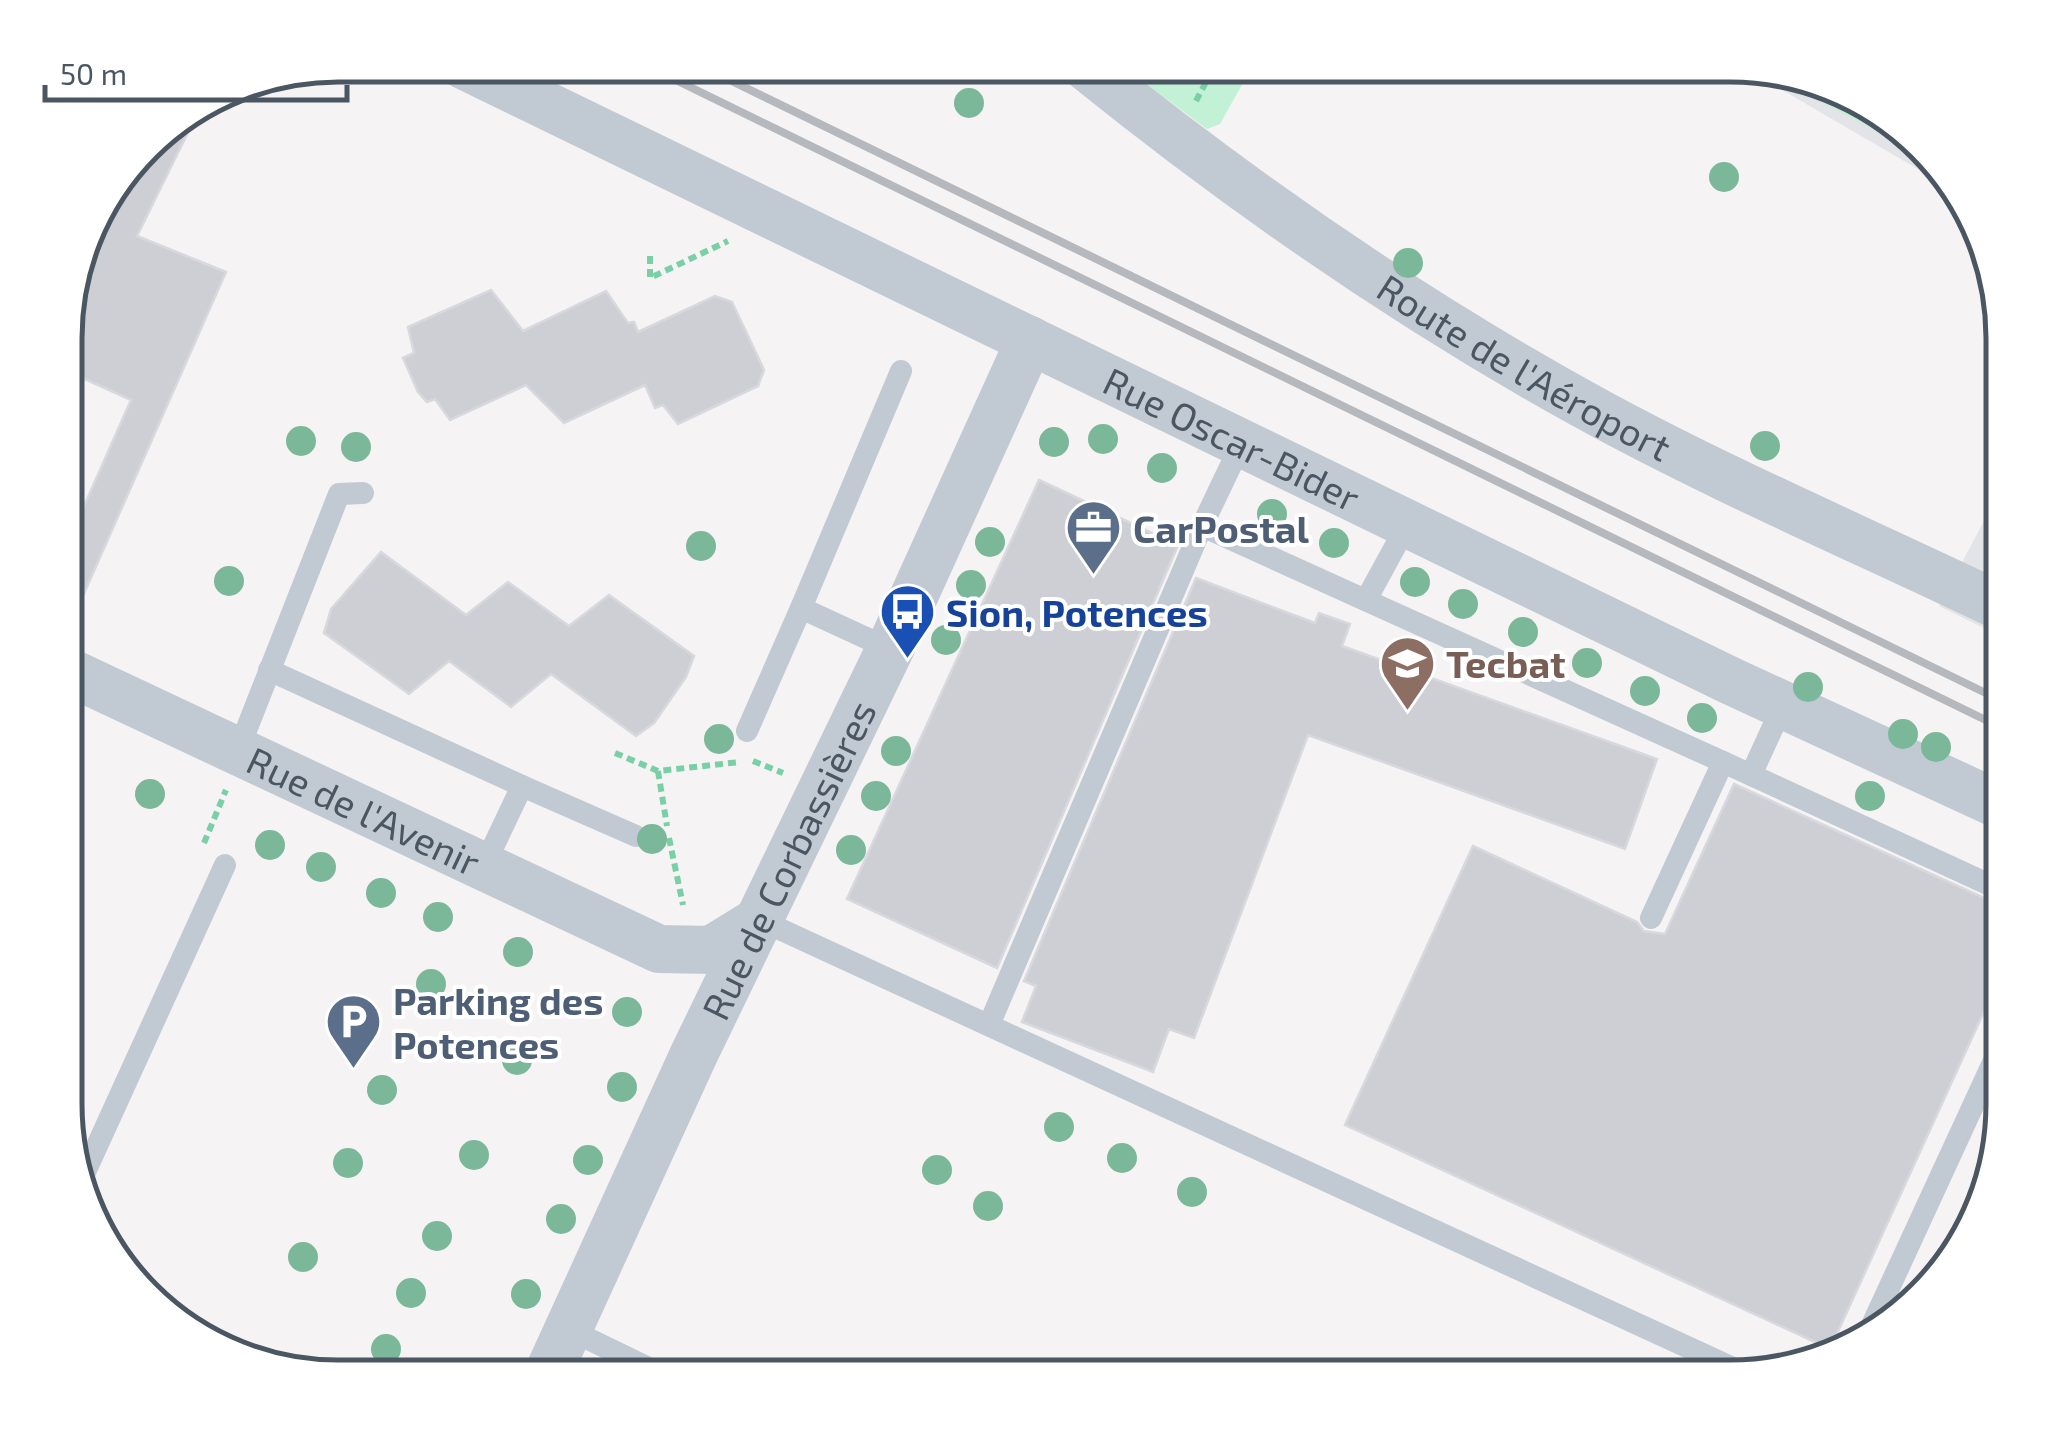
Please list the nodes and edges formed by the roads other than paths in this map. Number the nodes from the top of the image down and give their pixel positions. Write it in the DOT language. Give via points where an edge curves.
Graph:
graph roads {
  1 [pos="499,82"];
  2 [pos="1107,83"];
  3 [pos="1030,340"];
  4 [pos="901,371"];
  5 [pos="1242,442"];
  6 [pos="363,493"];
  7 [pos="1408,523"];
  8 [pos="1202,526"];
  9 [pos="1985,599"];
  10 [pos="1366,600"];
  11 [pos="801,608"];
  12 [pos="890,649"];
  13 [pos="269,670"];
  14 [pos="82,681"];
  15 [pos="1783,705"];
  16 [pos="747,731"];
  17 [pos="1723,762"];
  18 [pos="232,770"];
  19 [pos="1751,774"];
  20 [pos="522,786"];
  21 [pos="1985,798"];
  22 [pos="636,836"];
  23 [pos="225,865"];
  24 [pos="484,866"];
  25 [pos="1985,883"];
  26 [pos="1651,918"];
  27 [pos="760,920"];
  28 [pos="659,948"];
  29 [pos="989,1026"];
  30 [pos="694,1054"];
  31 [pos="1985,1081"];
  32 [pos="89,1162"];
  33 [pos="1878,1313"];
  34 [pos="570,1330"];
  35 [pos="555,1360"];
  36 [pos="632,1360"];
  37 [pos="1716,1360"];
  1 -- 3 [label="street, Rue Oscar-Bider"];
  2 -- 9 [label="street, Route de l'Aéroport" via="1282,214 1500,357 1604,415"];
  3 -- 5 [label="street, Rue Oscar-Bider"];
  3 -- 12 [label="street, Rue de Corbassières"];
  4 -- 11 [label="lane"];
  5 -- 7 [label="street, Rue Oscar-Bider"];
  5 -- 8 [label="lane"];
  6 -- 13 [label="lane" via="339,494"];
  7 -- 10 [label="lane"];
  7 -- 15 [label="street, Rue Oscar-Bider"];
  8 -- 10 [label="lane"];
  8 -- 29 [label="lane"];
  10 -- 17 [label="lane"];
  11 -- 12 [label="lane"];
  11 -- 16 [label="lane"];
  12 -- 27 [label="street, Rue de Corbassières"];
  13 -- 18 [label="lane"];
  13 -- 20 [label="lane"];
  14 -- 18 [label="street, Rue de l'Avenir"];
  15 -- 19 [label="lane"];
  15 -- 21 [label="street, Rue Oscar-Bider"];
  17 -- 19 [label="lane"];
  17 -- 26 [label="lane"];
  18 -- 24 [label="street, Rue de l'Avenir"];
  19 -- 25 [label="lane"];
  20 -- 22 [label="lane"];
  20 -- 24 [label="lane"];
  23 -- 32 [label="lane"];
  24 -- 28 [label="street, Rue de l'Avenir"];
  27 -- 28 [label="street, Rue de l'Avenir" via="710,950"];
  27 -- 29 [label="lane"];
  27 -- 30 [label="street, Rue de Corbassières"];
  28 -- 30 [label="street" via="690,994"];
  29 -- 37 [label="lane"];
  30 -- 34 [label="street, Rue de Corbassières"];
  31 -- 33 [label="lane"];
  34 -- 35 [label="street, Rue de Corbassières"];
  34 -- 36 [label="lane"];
}
